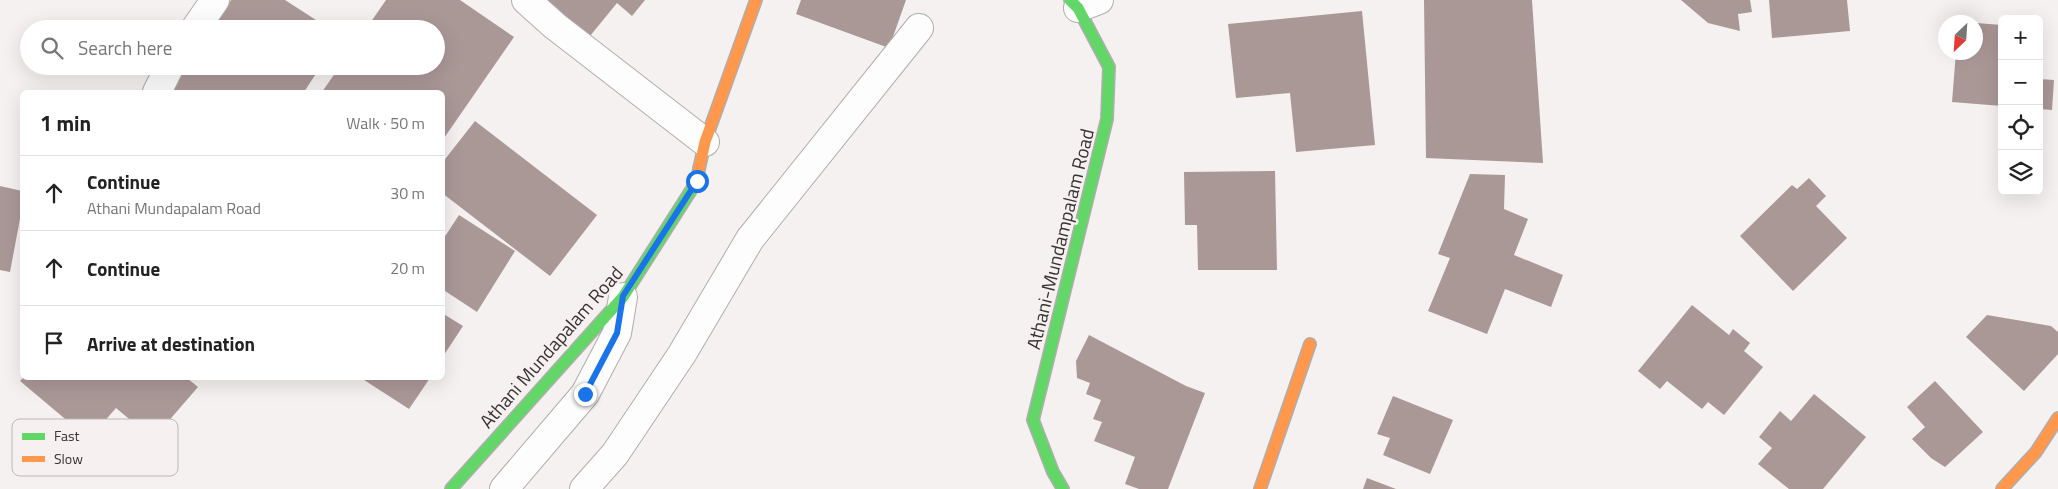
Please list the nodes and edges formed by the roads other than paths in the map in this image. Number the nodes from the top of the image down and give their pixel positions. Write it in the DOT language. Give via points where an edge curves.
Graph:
graph roads {
  1 [pos="214,0"];
  2 [pos="526,0"];
  3 [pos="756,0"];
  4 [pos="1083,3"];
  5 [pos="201,20"];
  6 [pos="919,28"];
  7 [pos="166,75"];
  8 [pos="158,90"];
  9 [pos="705,142"];
  10 [pos="623,296"];
  11 [pos="1310,344"];
  12 [pos="2058,418"];
  13 [pos="451,489"];
  14 [pos="504,489"];
  15 [pos="584,489"];
  16 [pos="1063,489"];
  17 [pos="1260,489"];
  18 [pos="2002,489"];
  1 -- 5 [label="street"];
  2 -- 9 [label="street"];
  3 -- 9 [label="street, Athani Mundapalam Road"];
  4 -- 16 [label="street, Athani-Mundampalam Road" via="1108,67 1107,119 1033,420"];
  6 -- 15 [label="street" via="750,239 682,354 615,454"];
  7 -- 8 [label="street"];
  9 -- 10 [label="street, Athani Mundapalam Road" via="697,181"];
  10 -- 13 [label="street, Athani Mundapalam Road"];
  10 -- 14 [label="street" via="617,333 585,394"];
  11 -- 17 [label="street"];
  12 -- 18 [label="street" via="2036,452"];
}
